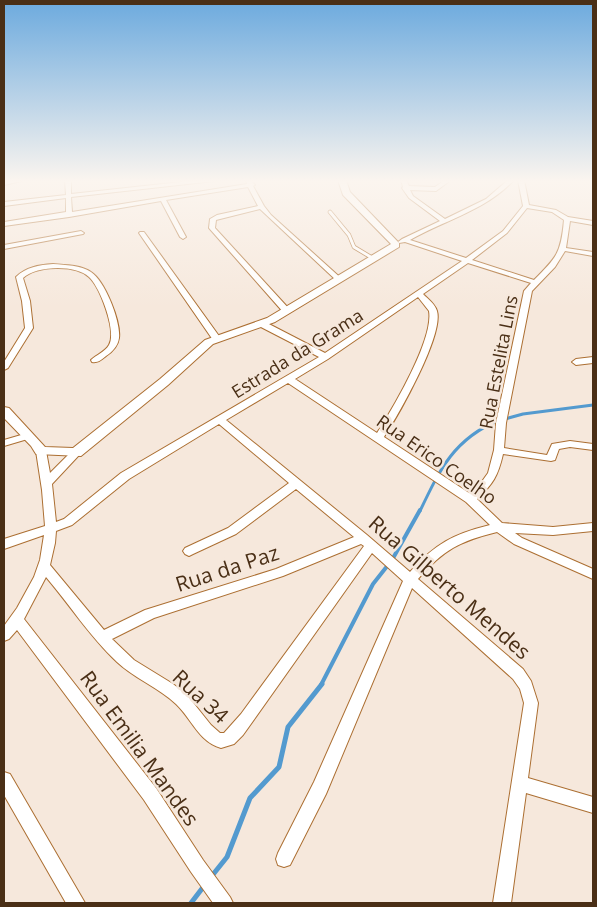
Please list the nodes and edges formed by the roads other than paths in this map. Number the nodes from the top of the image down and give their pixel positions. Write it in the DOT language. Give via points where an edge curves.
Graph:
graph roads {
  1 [pos="175,222"];
  2 [pos="213,222"];
  3 [pos="277,222"];
  4 [pos="339,222"];
  5 [pos="378,222"];
  6 [pos="439,222"];
  7 [pos="513,222"];
  8 [pos="566,222"];
  9 [pos="80,233"];
  10 [pos="142,233"];
  11 [pos="183,238"];
  12 [pos="400,243"];
  13 [pos="4,247"];
  14 [pos="563,250"];
  15 [pos="593,254"];
  16 [pos="374,259"];
  17 [pos="466,260"];
  18 [pos="338,280"];
  19 [pos="534,282"];
  20 [pos="418,293"];
  21 [pos="287,311"];
  22 [pos="262,324"];
  23 [pos="216,338"];
  24 [pos="325,357"];
  25 [pos="95,360"];
  26 [pos="593,360"];
  27 [pos="576,362"];
  28 [pos="4,368"];
  29 [pos="290,379"];
  30 [pos="4,411"];
  31 [pos="220,420"];
  32 [pos="28,436"];
  33 [pos="378,439"];
  34 [pos="4,443"];
  35 [pos="593,446"];
  36 [pos="500,450"];
  37 [pos="41,451"];
  38 [pos="76,453"];
  39 [pos="46,483"];
  40 [pos="297,483"];
  41 [pos="470,499"];
  42 [pos="52,527"];
  43 [pos="499,527"];
  44 [pos="593,527"];
  45 [pos="367,542"];
  46 [pos="4,544"];
  47 [pos="189,551"];
  48 [pos="45,568"];
  49 [pos="593,574"];
  50 [pos="409,581"];
  51 [pos="17,620"];
  52 [pos="4,635"];
  53 [pos="103,637"];
  54 [pos="4,780"];
  55 [pos="520,782"];
  56 [pos="593,805"];
  57 [pos="284,859"];
  58 [pos="221,898"];
  59 [pos="76,903"];
  60 [pos="502,903"];
  1 -- 11 [label="street"];
  2 -- 21 [label="street" via="212,228"];
  3 -- 18 [label="street"];
  4 -- 16 [label="lane" via="354,247"];
  5 -- 12 [label="street"];
  6 -- 12 [label="street"];
  7 -- 17 [label="street, Estrada da Grama" via="505,232"];
  8 -- 14 [label="street"];
  9 -- 13 [label="street"];
  10 -- 23 [label="street"];
  12 -- 16 [label="street"];
  12 -- 17 [label="street"];
  14 -- 15 [label="street"];
  14 -- 19 [label="street, Rua Estelita Lins" via="551,267"];
  16 -- 18 [label="street"];
  17 -- 19 [label="street"];
  17 -- 20 [label="street, Estrada da Grama"];
  18 -- 21 [label="street"];
  19 -- 36 [label="street, Rua Estelita Lins" via="526,299 502,420"];
  20 -- 24 [label="street, Estrada da Grama"];
  20 -- 33 [label="street" via="434,311 430,336 402,399"];
  21 -- 22 [label="street"];
  22 -- 23 [label="street"];
  22 -- 24 [label="street"];
  23 -- 38 [label="street"];
  24 -- 29 [label="street, Estrada da Grama"];
  25 -- 28 [label="street" via="113,346 116,331 98,286 89,274 82,271 64,267 41,268 29,270 19,277 29,328"];
  26 -- 27 [label="street"];
  29 -- 31 [label="street, Estrada da Grama"];
  29 -- 33 [label="street, Rua Erico Coelho"];
  30 -- 32 [label="street"];
  31 -- 40 [label="street, Rua Gilberto Mendes"];
  31 -- 42 [label="street, Estrada da Grama" via="125,476 68,522"];
  32 -- 34 [label="street"];
  32 -- 37 [label="street"];
  33 -- 41 [label="street, Rua Erico Coelho"];
  35 -- 36 [label="street" via="560,444 555,446 551,458"];
  36 -- 41 [label="street, Rua Estelita Lins" via="487,484"];
  37 -- 38 [label="street"];
  37 -- 39 [label="street"];
  38 -- 39 [label="street"];
  39 -- 42 [label="street"];
  40 -- 45 [label="street, Rua Gilberto Mendes"];
  40 -- 47 [label="street" via="232,531"];
  41 -- 43 [label="street, Rua Erico Coelho"];
  42 -- 46 [label="street, Estrada da Grama"];
  42 -- 48 [label="street"];
  43 -- 44 [label="street" via="553,532"];
  43 -- 49 [label="street, Rua Erico Coelho" via="528,546"];
  43 -- 50 [label="street" via="475,532 443,547"];
  45 -- 50 [label="street, Rua Gilberto Mendes"];
  45 -- 53 [label="street, Rua da Paz" via="170,607"];
  45 -- 53 [label="street, Rua 34" via="246,719 228,740 216,740 183,701 123,659"];
  48 -- 51 [label="street"];
  48 -- 53 [label="street, Rua 34"];
  50 -- 55 [label="street, Rua Gilberto Mendes" via="518,674 526,686 531,703"];
  50 -- 57 [label="street" via="320,788"];
  51 -- 52 [label="street"];
  51 -- 58 [label="street, Rua Emilia Mandes" via="150,794"];
  54 -- 59 [label="street"];
  55 -- 56 [label="street"];
  55 -- 60 [label="street, Rua Gilberto Mendes"];
}
